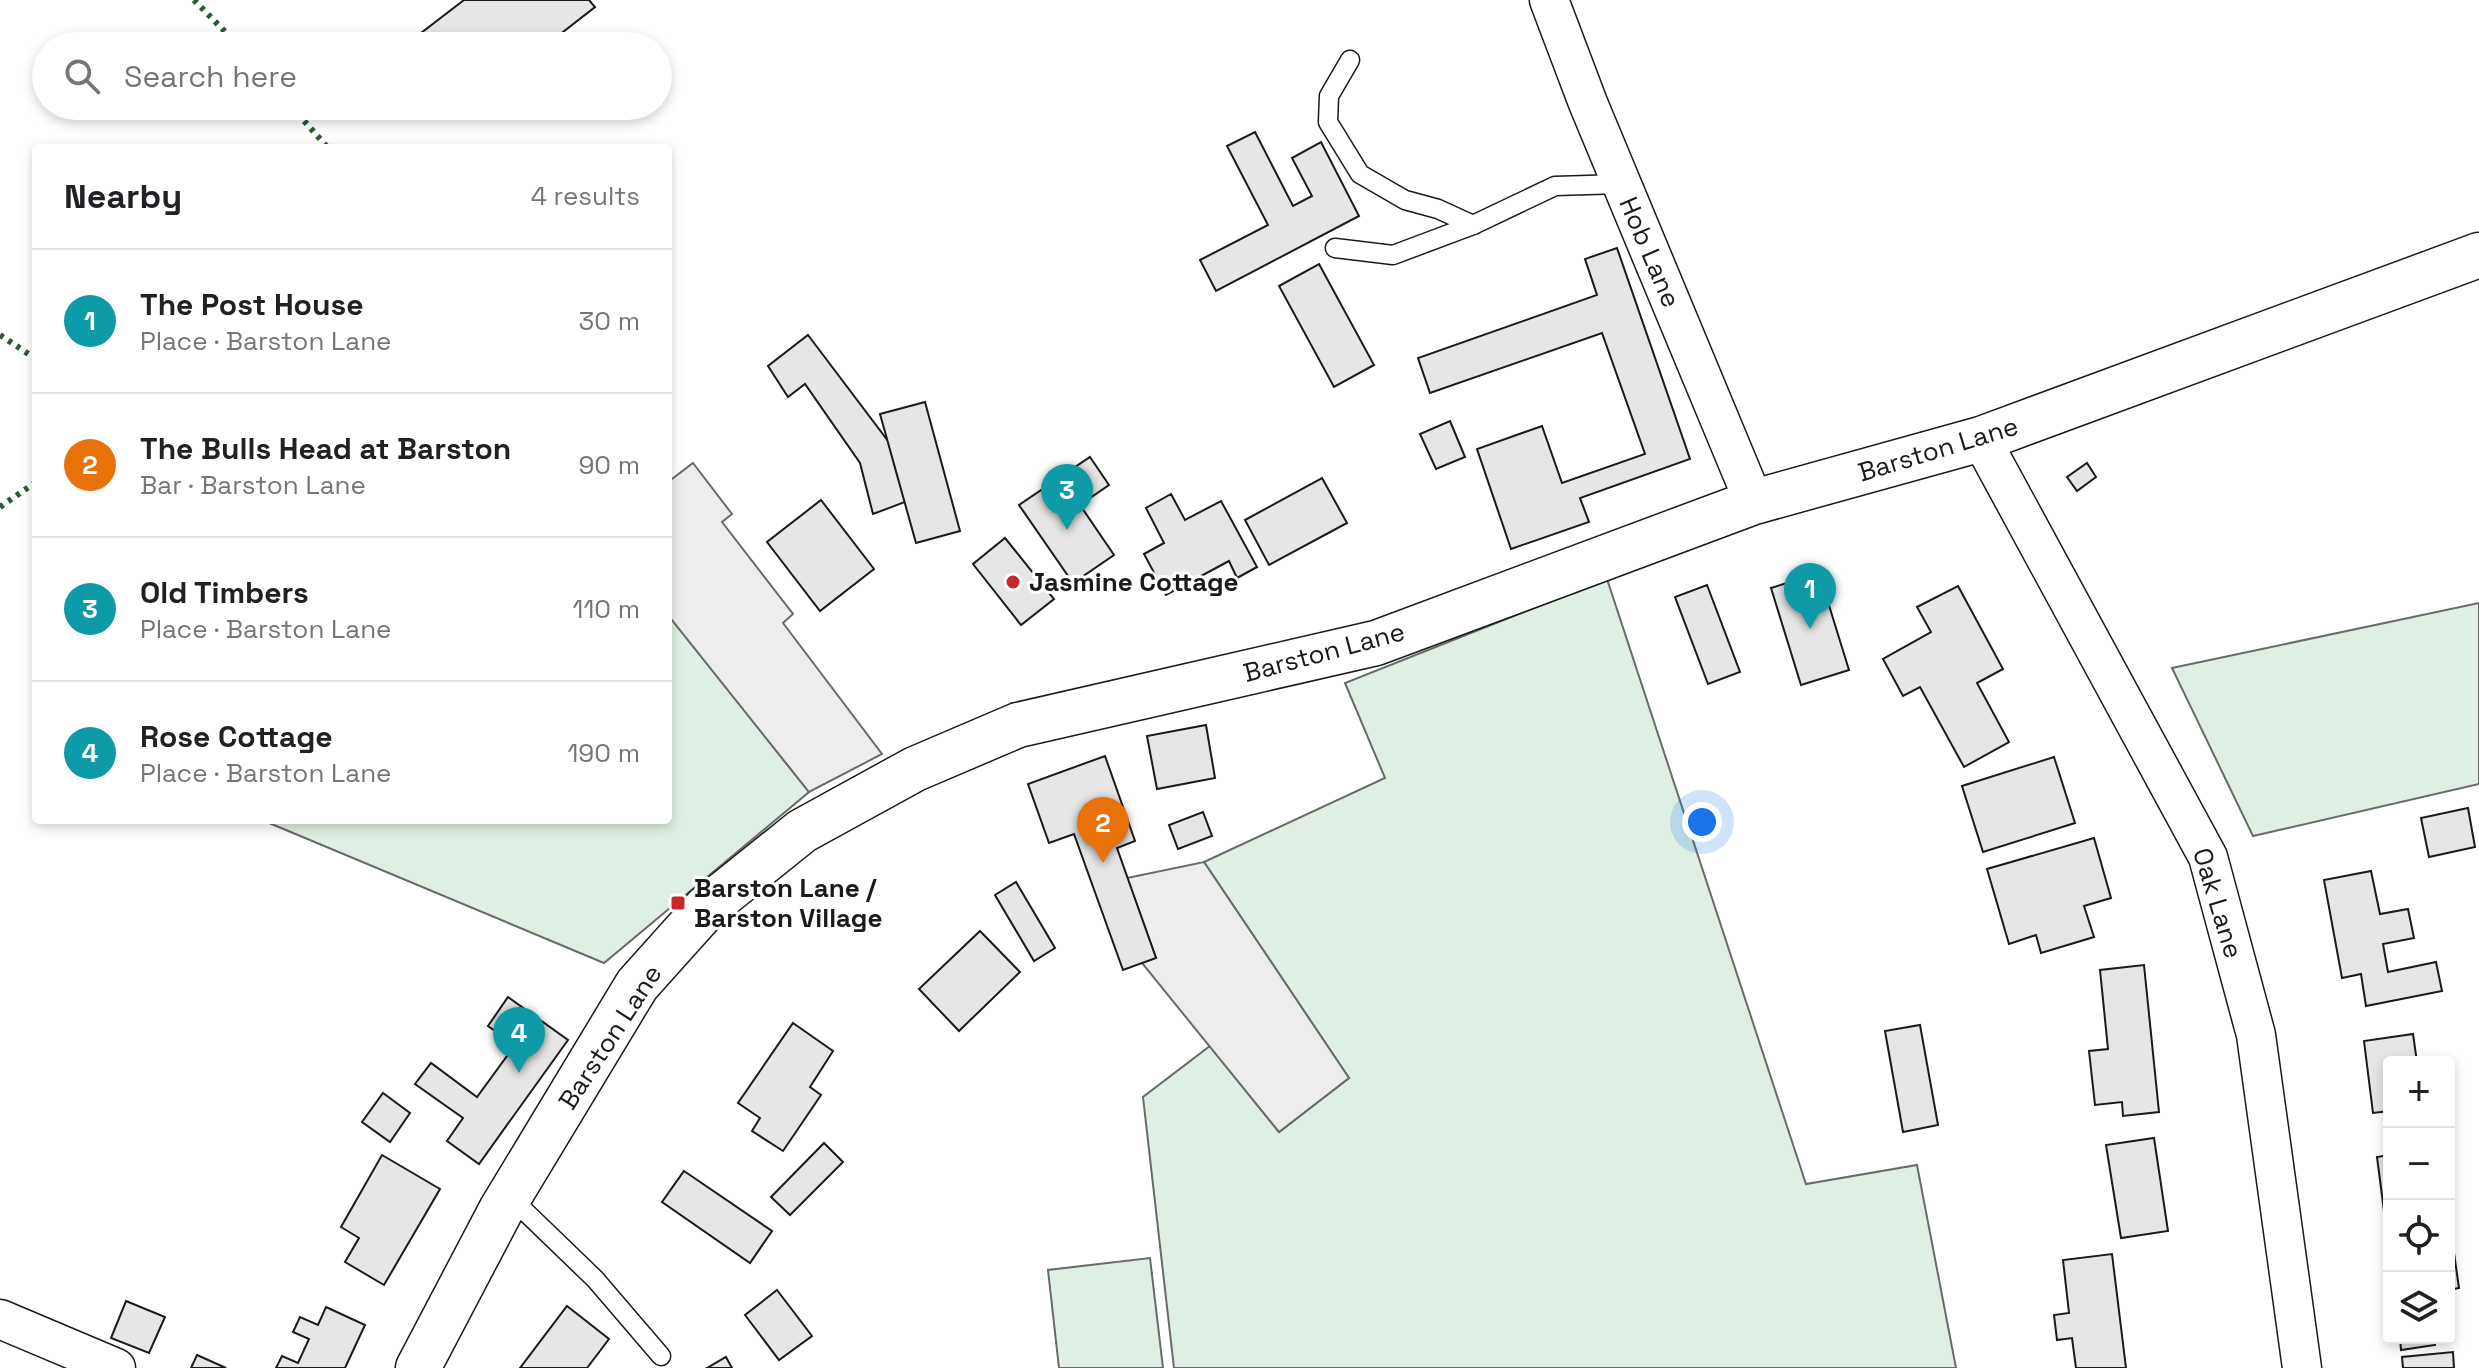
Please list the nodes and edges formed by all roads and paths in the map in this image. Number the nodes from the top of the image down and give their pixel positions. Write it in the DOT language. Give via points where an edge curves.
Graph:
graph roads {
  1 [pos="1549,0"];
  2 [pos="1350,60"];
  3 [pos="1621,184"];
  4 [pos="1473,225"];
  5 [pos="1335,248"];
  6 [pos="2479,255"];
  7 [pos="1981,439"];
  8 [pos="1754,502"];
  9 [pos="509,1196"];
  10 [pos="0,1319"];
  11 [pos="661,1356"];
  12 [pos="116,1368"];
  13 [pos="418,1368"];
  14 [pos="2302,1368"];
  1 -- 3 [label="street, Hob Lane"];
  2 -- 4 [label="lane" via="1329,96 1328,122 1360,174 1405,200"];
  3 -- 4 [label="lane" via="1555,186"];
  3 -- 8 [label="street, Hob Lane"];
  4 -- 5 [label="lane" via="1393,255"];
  6 -- 7 [label="street, Barston Lane"];
  7 -- 8 [label="street, Barston Lane"];
  7 -- 14 [label="street, Oak Lane" via="2208,857 2256,1035"];
  8 -- 9 [label="street, Barston Lane" via="1376,643 1018,725 915,769 802,831 706,908 637,985"];
  9 -- 11 [label="lane" via="595,1279"];
  9 -- 13 [label="street, Barston Lane"];
  10 -- 12 [label="street"];
}
